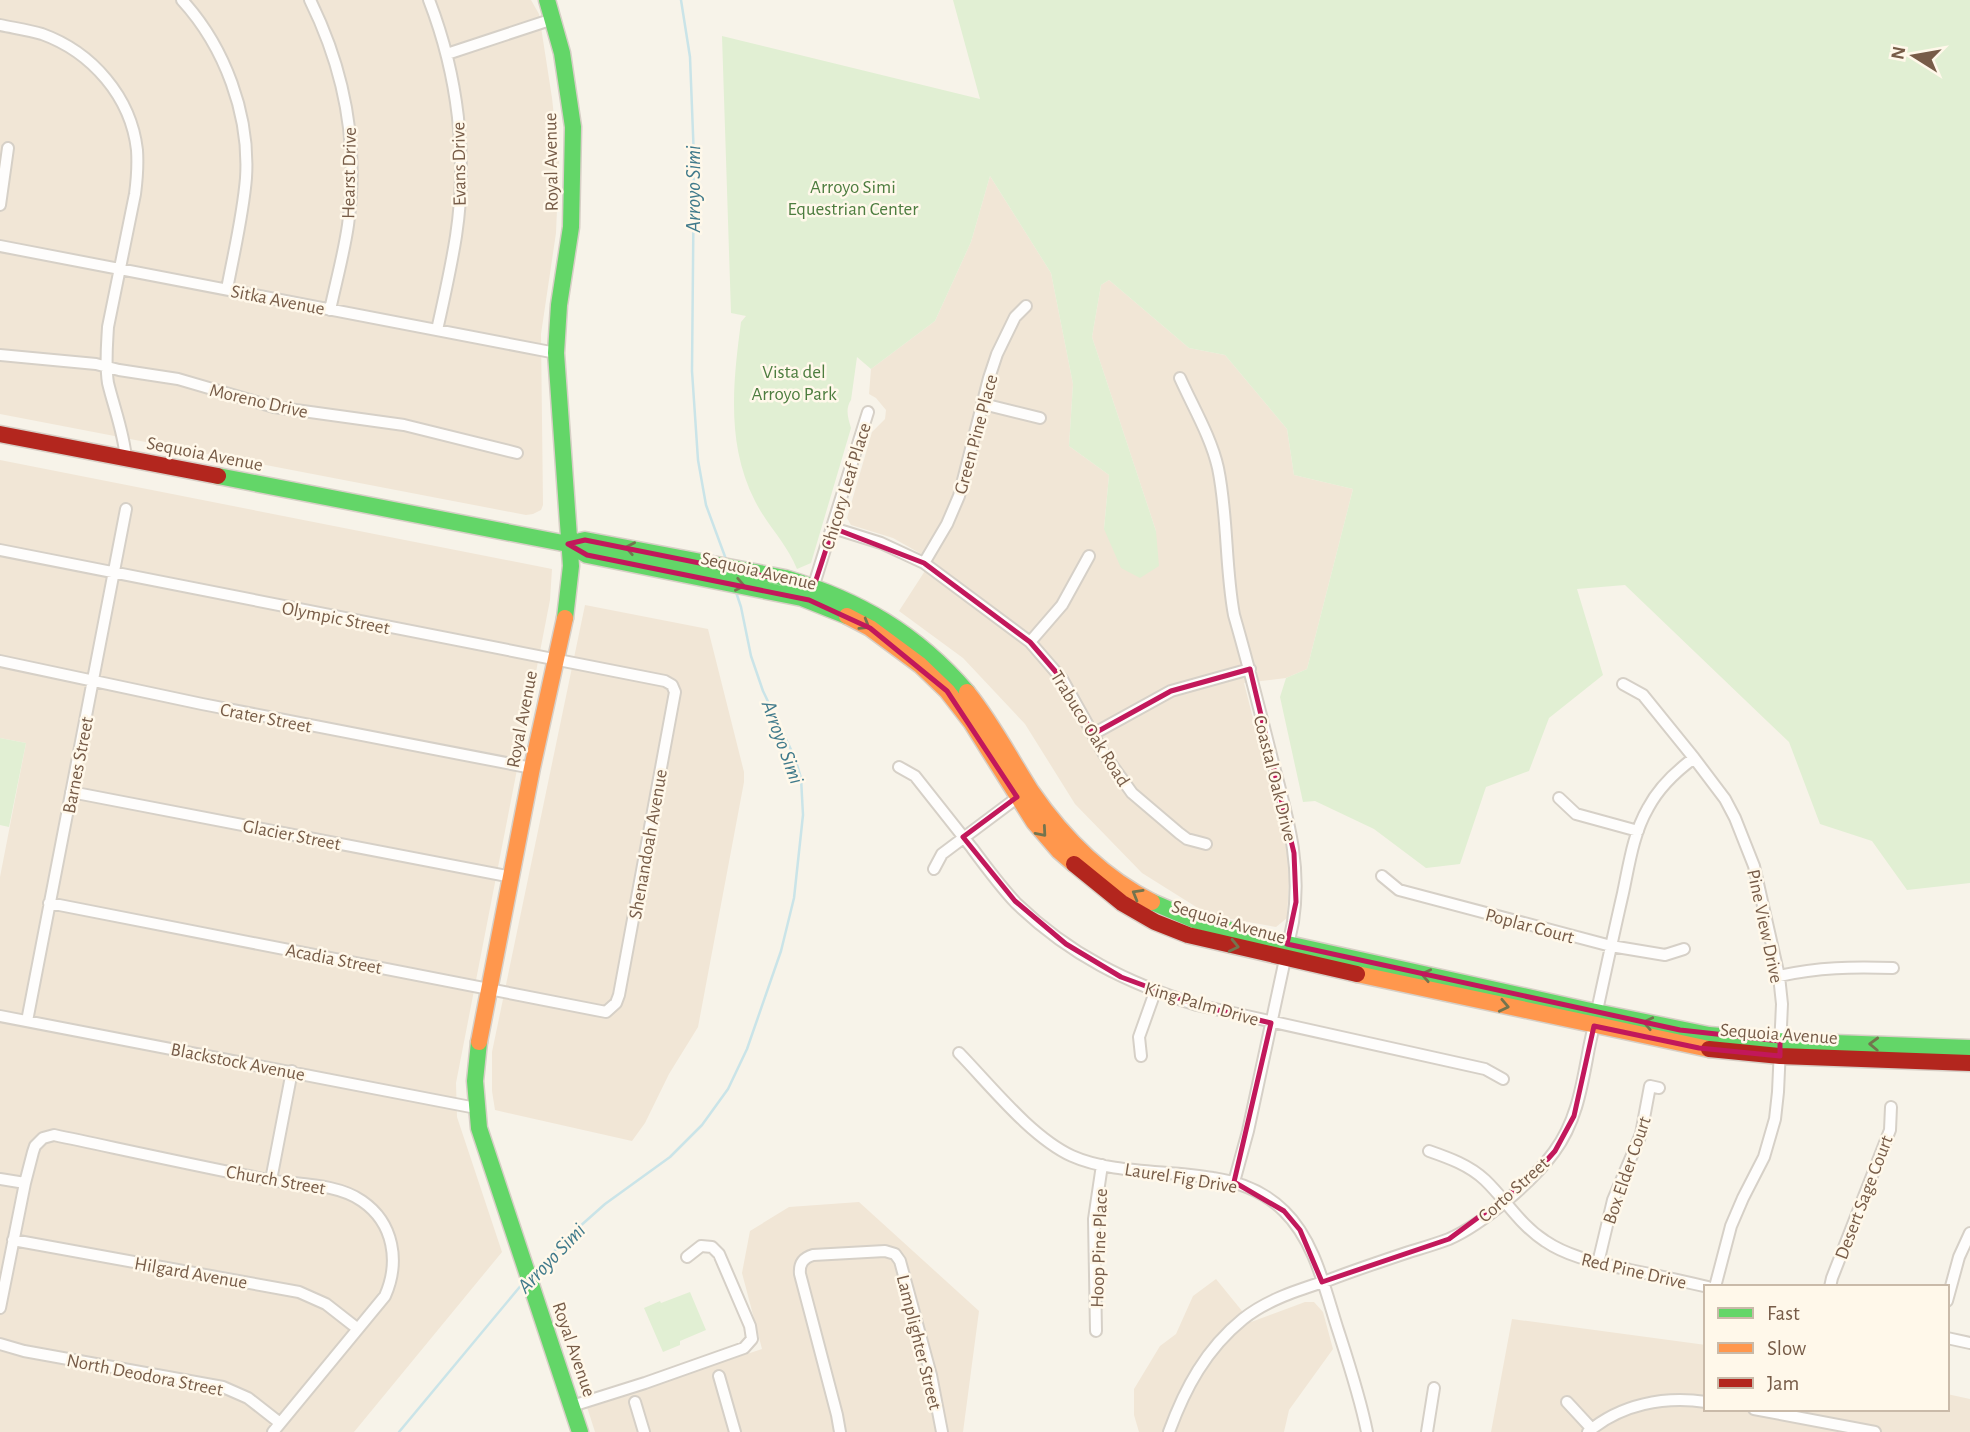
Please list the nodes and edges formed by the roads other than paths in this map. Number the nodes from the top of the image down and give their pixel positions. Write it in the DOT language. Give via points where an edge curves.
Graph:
graph roads {
  1 [pos="182,0"];
  2 [pos="310,0"];
  3 [pos="429,0"];
  4 [pos="547,0"];
  5 [pos="553,19"];
  6 [pos="0,25"];
  7 [pos="447,54"];
  8 [pos="8,148"];
  9 [pos="0,205"];
  10 [pos="0,246"];
  11 [pos="119,269"];
  12 [pos="227,289"];
  13 [pos="1026,306"];
  14 [pos="330,310"];
  15 [pos="437,330"];
  16 [pos="556,354"];
  17 [pos="0,355"];
  18 [pos="106,366"];
  19 [pos="1180,378"];
  20 [pos="983,404"];
  21 [pos="868,412"];
  22 [pos="1040,418"];
  23 [pos="0,434"];
  24 [pos="517,453"];
  25 [pos="127,459"];
  26 [pos="126,509"];
  27 [pos="833,528"];
  28 [pos="568,544"];
  29 [pos="0,550"];
  30 [pos="1088,556"];
  31 [pos="924,563"];
  32 [pos="114,573"];
  33 [pos="812,593"];
  34 [pos="1030,642"];
  35 [pos="555,659"];
  36 [pos="0,661"];
  37 [pos="1250,669"];
  38 [pos="94,681"];
  39 [pos="1623,684"];
  40 [pos="672,685"];
  41 [pos="1093,734"];
  42 [pos="1694,758"];
  43 [pos="900,767"];
  44 [pos="533,768"];
  45 [pos="71,792"];
  46 [pos="1023,793"];
  47 [pos="1559,798"];
  48 [pos="1638,831"];
  49 [pos="963,837"];
  50 [pos="1206,844"];
  51 [pos="934,869"];
  52 [pos="1382,876"];
  53 [pos="512,877"];
  54 [pos="49,903"];
  55 [pos="1611,946"];
  56 [pos="1684,949"];
  57 [pos="1286,951"];
  58 [pos="1893,968"];
  59 [pos="1779,976"];
  60 [pos="490,989"];
  61 [pos="1156,992"];
  62 [pos="615,1003"];
  63 [pos="0,1016"];
  64 [pos="1596,1019"];
  65 [pos="27,1021"];
  66 [pos="1272,1023"];
  67 [pos="1970,1048"];
  68 [pos="1780,1049"];
  69 [pos="959,1053"];
  70 [pos="1141,1056"];
  71 [pos="1970,1063"];
  72 [pos="292,1071"];
  73 [pos="1503,1079"];
  74 [pos="1659,1088"];
  75 [pos="1891,1107"];
  76 [pos="476,1108"];
  77 [pos="1429,1151"];
  78 [pos="1102,1165"];
  79 [pos="0,1179"];
  80 [pos="271,1180"];
  81 [pos="1234,1182"];
  82 [pos="24,1183"];
  83 [pos="1504,1201"];
  84 [pos="1970,1233"];
  85 [pos="13,1240"];
  86 [pos="687,1256"];
  87 [pos="1598,1263"];
  88 [pos="1322,1282"];
  89 [pos="1715,1285"];
  90 [pos="1830,1285"];
  91 [pos="1704,1286"];
  92 [pos="1949,1294"];
  93 [pos="0,1308"];
  94 [pos="358,1329"];
  95 [pos="1096,1331"];
  96 [pos="1949,1338"];
  97 [pos="1970,1343"];
  98 [pos="0,1344"];
  99 [pos="719,1376"];
  100 [pos="1434,1388"];
  101 [pos="635,1402"];
  102 [pos="1567,1402"];
  103 [pos="1704,1402"];
  104 [pos="572,1406"];
  105 [pos="1765,1411"];
  106 [pos="277,1428"];
  107 [pos="1590,1430"];
  108 [pos="580,1432"];
  109 [pos="644,1432"];
  110 [pos="736,1432"];
  111 [pos="840,1432"];
  112 [pos="942,1432"];
  113 [pos="1169,1432"];
  114 [pos="1367,1432"];
  115 [pos="1427,1432"];
  116 [pos="1875,1432"];
  1 -- 12 [label="street" via="219,53 232,82 245,144 243,208"];
  2 -- 14 [label="street, Hearst Drive" via="339,71 352,145 348,227"];
  3 -- 7 [label="street, Evans Drive"];
  4 -- 5 [label="main road, Royal Avenue"];
  5 -- 7 [label="street"];
  5 -- 16 [label="main road, Royal Avenue" via="569,90 574,163"];
  6 -- 11 [label="street" via="41,34 81,54 113,86 124,106 137,149 138,172"];
  7 -- 15 [label="street, Evans Drive" via="459,120 461,182 456,237"];
  8 -- 9 [label="street"];
  10 -- 11 [label="street, Sitka Avenue"];
  11 -- 12 [label="street, Sitka Avenue"];
  11 -- 18 [label="street"];
  12 -- 14 [label="street, Sitka Avenue"];
  13 -- 20 [label="street, Green Pine Place" via="1014,317 997,354"];
  14 -- 15 [label="street, Sitka Avenue"];
  15 -- 16 [label="street, Sitka Avenue"];
  16 -- 28 [label="main road, Royal Avenue"];
  17 -- 18 [label="street, Moreno Drive"];
  18 -- 24 [label="street, Moreno Drive" via="178,379 274,407 404,425"];
  18 -- 25 [label="street"];
  19 -- 37 [label="street, Coastal Oak Drive" via="1217,466 1230,595"];
  20 -- 22 [label="street"];
  20 -- 31 [label="street, Green Pine Place" via="959,496"];
  21 -- 27 [label="street, Chicory Leaf Place"];
  23 -- 25 [label="main road, Sequoia Avenue"];
  25 -- 28 [label="main road, Sequoia Avenue"];
  26 -- 32 [label="street, Barnes Street"];
  27 -- 31 [label="street, Trabuco Oak Road" via="881,542"];
  27 -- 33 [label="street, Chicory Leaf Place"];
  28 -- 33 [label="main road, Sequoia Avenue, one-way" via="587,555 779,593"];
  33 -- 28 [label="main road, Sequoia Avenue, one-way" via="773,576 585,540"];
  28 -- 35 [label="main road, Royal Avenue" via="570,586"];
  29 -- 32 [label="street, Olympic Street"];
  30 -- 34 [label="street" via="1062,605"];
  31 -- 34 [label="street, Trabuco Oak Road"];
  32 -- 35 [label="street, Olympic Street"];
  32 -- 38 [label="street, Barnes Street"];
  33 -- 46 [label="main road, Sequoia Avenue" via="920,665 947,691"];
  34 -- 41 [label="street, Trabuco Oak Road" via="1062,679"];
  35 -- 40 [label="street, Olympic Street"];
  35 -- 44 [label="main road, Royal Avenue"];
  36 -- 38 [label="street, Crater Street"];
  37 -- 41 [label="street" via="1171,691"];
  37 -- 57 [label="street, Coastal Oak Drive" via="1297,874"];
  38 -- 44 [label="street, Crater Street"];
  38 -- 45 [label="street, Barnes Street"];
  39 -- 42 [label="street, Pine View Drive" via="1643,695"];
  40 -- 62 [label="street, Shenandoah Avenue" via="675,692"];
  41 -- 50 [label="street, Trabuco Oak Road" via="1132,793 1187,839"];
  42 -- 48 [label="street, Corto Street" via="1658,791"];
  42 -- 59 [label="street, Pine View Drive" via="1725,799 1745,839"];
  43 -- 49 [label="street, King Palm Drive" via="915,776"];
  44 -- 53 [label="main road, Royal Avenue"];
  45 -- 53 [label="street, Glacier Street"];
  45 -- 54 [label="street, Barnes Street"];
  46 -- 49 [label="street"];
  46 -- 57 [label="main road, Sequoia Avenue" via="1034,822 1059,851 1122,903 1188,934"];
  47 -- 48 [label="street" via="1576,814"];
  48 -- 55 [label="street, Corto Street"];
  49 -- 51 [label="street" via="942,853"];
  49 -- 61 [label="street, King Palm Drive" via="1015,901 1041,924 1093,961"];
  52 -- 55 [label="street, Poplar Court" via="1399,890"];
  53 -- 60 [label="main road, Royal Avenue"];
  54 -- 60 [label="street, Acadia Street"];
  54 -- 65 [label="street, Barnes Street"];
  55 -- 56 [label="street, Poplar Court" via="1665,955"];
  55 -- 64 [label="street, Corto Street"];
  57 -- 64 [label="main road, Sequoia Avenue"];
  57 -- 66 [label="street, Coastal Oak Drive"];
  58 -- 59 [label="street" via="1833,967"];
  59 -- 68 [label="street, Pine View Drive"];
  60 -- 62 [label="street, Acadia Street" via="606,1012"];
  60 -- 76 [label="main road, Royal Avenue" via="477,1055"];
  61 -- 66 [label="street, King Palm Drive"];
  61 -- 70 [label="street" via="1139,1037"];
  63 -- 65 [label="street, Blackstock Avenue"];
  64 -- 68 [label="main road, Sequoia Avenue" via="1699,1048 1738,1053"];
  64 -- 83 [label="street, Corto Street" via="1579,1100 1567,1132 1543,1166"];
  65 -- 72 [label="street, Blackstock Avenue"];
  66 -- 73 [label="street, King Palm Drive" via="1485,1069"];
  66 -- 81 [label="street, Coastal Oak Drive"];
  67 -- 68 [label="main road, Sequoia Avenue, one-way"];
  68 -- 71 [label="main road, Sequoia Avenue"];
  68 -- 89 [label="street, Pine View Drive" via="1775,1119 1764,1157 1731,1226"];
  69 -- 78 [label="street, Laurel Fig Drive" via="1044,1139 1072,1156"];
  72 -- 76 [label="street, Blackstock Avenue"];
  72 -- 80 [label="street"];
  74 -- 87 [label="street, Box Elder Court" via="1650,1086 1641,1133 1613,1200"];
  75 -- 90 [label="street, Desert Sage Court" via="1890,1130"];
  76 -- 104 [label="main road, Royal Avenue" via="484,1146"];
  77 -- 83 [label="street, Red Pine Drive" via="1471,1168"];
  78 -- 81 [label="street, Laurel Fig Drive"];
  78 -- 95 [label="street, Hoop Pine Place" via="1094,1219"];
  79 -- 82 [label="street"];
  80 -- 82 [label="street, Church Street" via="54,1135 35,1146"];
  80 -- 94 [label="street, Church Street" via="350,1194 369,1206 387,1228 393,1251 392,1278 385,1296"];
  81 -- 88 [label="street, Laurel Fig Drive" via="1284,1211 1300,1230"];
  82 -- 85 [label="street"];
  83 -- 87 [label="street, Red Pine Drive" via="1545,1241"];
  83 -- 88 [label="street, Corto Street" via="1449,1239"];
  84 -- 92 [label="street"];
  85 -- 93 [label="street"];
  85 -- 94 [label="street, Hilgard Avenue" via="299,1292 326,1304"];
  86 -- 104 [label="street" via="701,1246 712,1247 719,1254 750,1326 751,1339 744,1348 724,1356"];
  87 -- 91 [label="street, Red Pine Drive"];
  88 -- 113 [label="street, Corto Street" via="1268,1302 1220,1340 1189,1383"];
  88 -- 114 [label="street, Laurel Fig Drive"];
  94 -- 106 [label="street, Church Street"];
  96 -- 97 [label="street"];
  98 -- 106 [label="street, North Deodora Street" via="223,1387 248,1398"];
  99 -- 110 [label="street"];
  100 -- 115 [label="street"];
  101 -- 109 [label="street"];
  102 -- 107 [label="street"];
  103 -- 107 [label="street" via="1678,1399 1635,1406"];
  104 -- 108 [label="main road, Royal Avenue"];
  105 -- 116 [label="street"];
  111 -- 112 [label="street, Lamplighter Street" via="800,1274 802,1261 813,1255 885,1251 900,1261 932,1375"];
}
